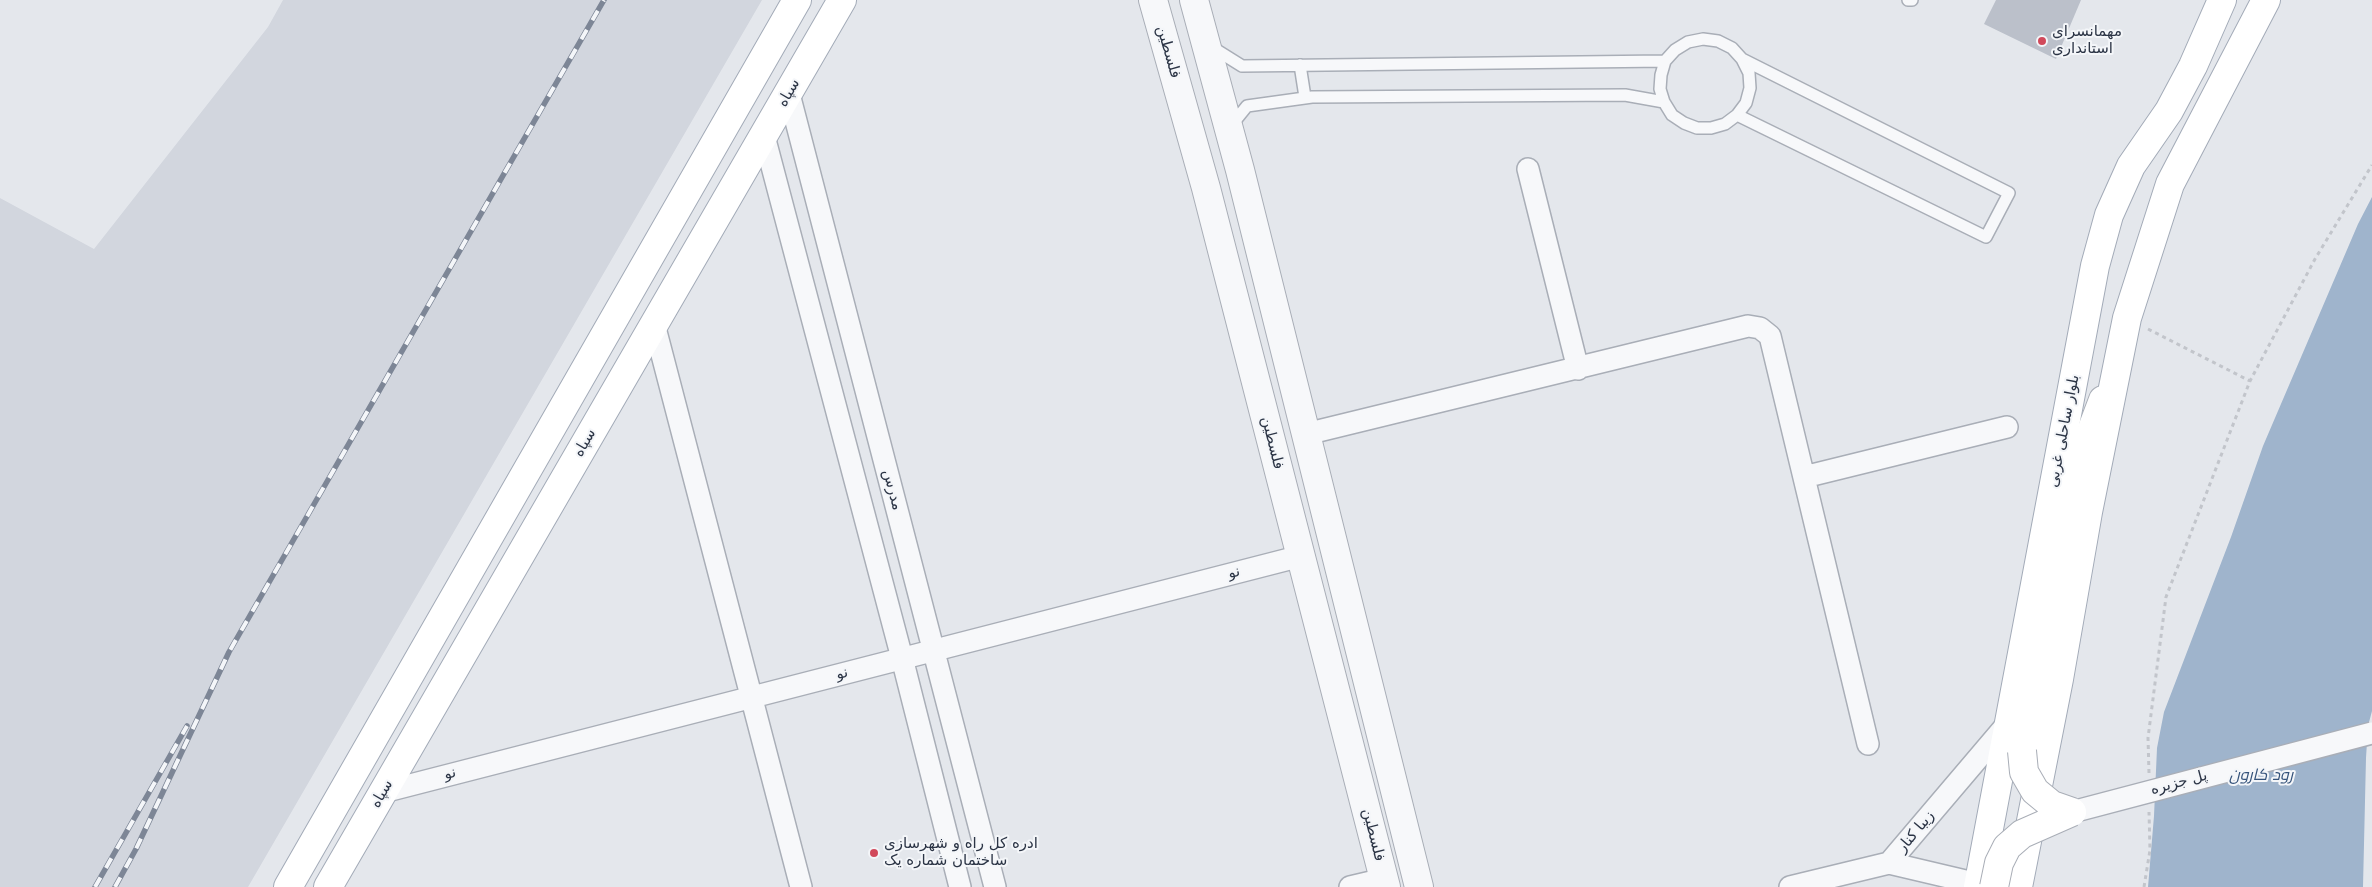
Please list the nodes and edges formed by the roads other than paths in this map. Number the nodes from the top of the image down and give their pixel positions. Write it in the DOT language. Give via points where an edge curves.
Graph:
graph roads {
  1 [pos="797,0"];
  2 [pos="842,0"];
  3 [pos="1153,0"];
  4 [pos="1194,0"];
  5 [pos="2222,0"];
  6 [pos="2266,0"];
  7 [pos="1205,43"];
  8 [pos="1742,59"];
  9 [pos="1665,61"];
  10 [pos="1300,66"];
  11 [pos="789,94"];
  12 [pos="1305,97"];
  13 [pos="1664,102"];
  14 [pos="1737,115"];
  15 [pos="1229,128"];
  16 [pos="764,136"];
  17 [pos="1528,169"];
  18 [pos="1267,278"];
  19 [pos="1232,286"];
  20 [pos="654,324"];
  21 [pos="2118,360"];
  22 [pos="1578,369"];
  23 [pos="2007,427"];
  24 [pos="1306,434"];
  25 [pos="1804,477"];
  26 [pos="1301,556"];
  27 [pos="934,650"];
  28 [pos="902,658"];
  29 [pos="752,697"];
  30 [pos="2008,723"];
  31 [pos="2372,733"];
  32 [pos="1868,744"];
  33 [pos="383,792"];
  34 [pos="2072,812"];
  35 [pos="1889,863"];
  36 [pos="1385,883"];
  37 [pos="1984,886"];
  38 [pos="288,887"];
  39 [pos="328,887"];
  40 [pos="801,887"];
  41 [pos="960,887"];
  42 [pos="995,887"];
  43 [pos="1350,887"];
  44 [pos="1419,887"];
  45 [pos="1790,887"];
  46 [pos="2018,887"];
  1 -- 38 [label="main road"];
  2 -- 11 [label="main road, سپاه"];
  3 -- 19 [label="street, فلسطین"];
  4 -- 7 [label="street"];
  5 -- 30 [label="main road, بلوار ساحلی غربی" via="2193,66 2169,111 2131,166 2109,214 2095,266"];
  6 -- 21 [label="main road" via="2170,184 2127,318"];
  7 -- 10 [label="lane" via="1242,66"];
  7 -- 15 [label="street"];
  8 -- 9 [label="lane" via="1732,48 1718,41 1703,39 1688,42"];
  8 -- 14 [label="lane" via="1750,88 1746,103"];
  8 -- 14 [label="lane" via="2008,192 1986,237"];
  9 -- 10 [label="lane"];
  9 -- 13 [label="lane" via="1660,75"];
  10 -- 12 [label="lane"];
  11 -- 16 [label="main road, سپاه"];
  11 -- 27 [label="street, مدرس"];
  12 -- 13 [label="lane" via="1624,95"];
  12 -- 15 [label="lane" via="1247,106"];
  13 -- 14 [label="lane" via="1672,115 1697,128 1725,124"];
  15 -- 18 [label="street"];
  16 -- 20 [label="main road, سپاه"];
  16 -- 28 [label="street"];
  17 -- 22 [label="street"];
  18 -- 19 [label="street"];
  18 -- 24 [label="street"];
  19 -- 26 [label="street, فلسطین"];
  20 -- 29 [label="street"];
  20 -- 33 [label="main road, سپاه"];
  21 -- 34 [label="main road, bridge" via="2071,484 2022,751 2024,772 2035,791 2052,805"];
  21 -- 46 [label="main road" via="2060,680"];
  22 -- 24 [label="street"];
  22 -- 25 [label="street" via="1748,326 1760,328 1770,336"];
  23 -- 25 [label="street"];
  24 -- 44 [label="street"];
  25 -- 32 [label="street"];
  26 -- 27 [label="street, نو"];
  26 -- 36 [label="street, فلسطین"];
  27 -- 28 [label="street, نو"];
  27 -- 42 [label="street, مدرس"];
  28 -- 29 [label="street, نو"];
  28 -- 41 [label="street"];
  29 -- 33 [label="street, نو"];
  29 -- 40 [label="street"];
  30 -- 35 [label="street, زیبا کنار"];
  30 -- 37 [label="main road, بلوار ساحلی غربی"];
  31 -- 34 [label="street, پل جزیره, bridge"];
  33 -- 39 [label="main road, سپاه"];
  34 -- 37 [label="main road, bridge" via="2022,834 2007,846"];
  35 -- 37 [label="street"];
  35 -- 45 [label="street, زیبا کنار"];
  36 -- 43 [label="street"];
}
